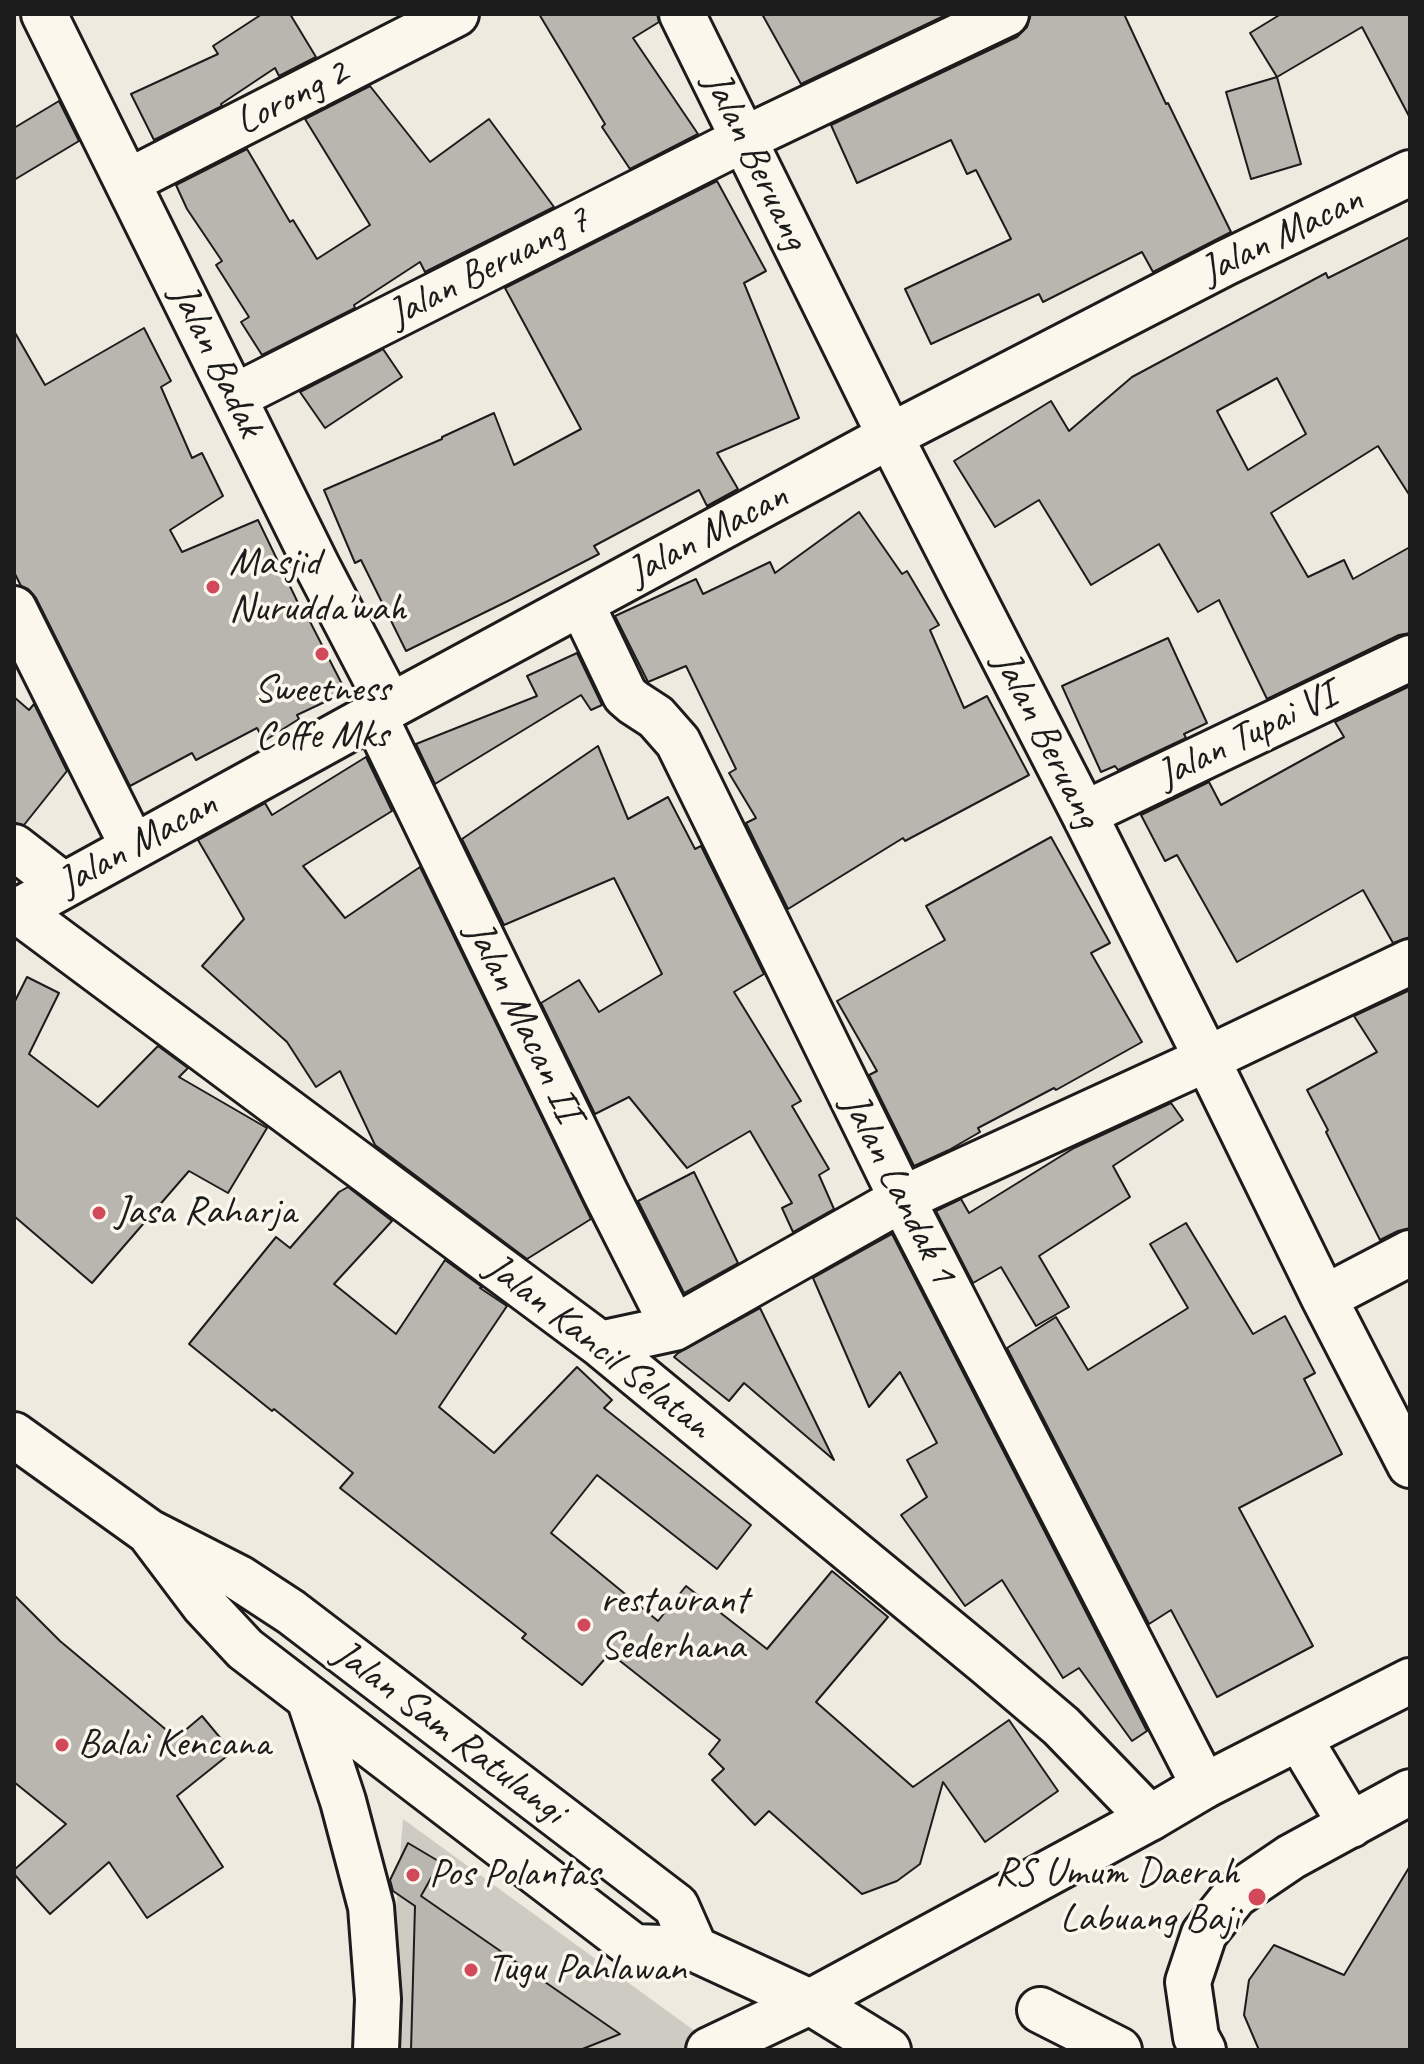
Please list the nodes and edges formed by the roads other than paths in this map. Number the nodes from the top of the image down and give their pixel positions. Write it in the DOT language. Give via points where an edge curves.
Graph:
graph roads {
  1 [pos="44,14"];
  2 [pos="456,14"];
  3 [pos="682,14"];
  4 [pos="1006,14"];
  5 [pos="744,139"];
  6 [pos="127,182"];
  7 [pos="1405,188"];
  8 [pos="234,397"];
  9 [pos="890,436"];
  10 [pos="581,603"];
  11 [pos="14,609"];
  12 [pos="1410,658"];
  13 [pos="382,710"];
  14 [pos="1084,814"];
  15 [pos="14,847"];
  16 [pos="133,847"];
  17 [pos="63,885"];
  18 [pos="16,912"];
  19 [pos="1410,962"];
  20 [pos="1207,1059"];
  21 [pos="902,1199"];
  22 [pos="1410,1253"];
  23 [pos="1324,1298"];
  24 [pos="674,1328"];
  25 [pos="600,1344"];
  26 [pos="14,1435"];
  27 [pos="1410,1465"];
  28 [pos="149,1532"];
  29 [pos="1410,1681"];
  30 [pos="309,1698"];
  31 [pos="1299,1738"];
  32 [pos="1204,1786"];
  33 [pos="1410,1792"];
  34 [pos="1150,1818"];
  35 [pos="1351,1825"];
  36 [pos="695,1949"];
  37 [pos="810,2002"];
  38 [pos="1040,2010"];
  39 [pos="376,2050"];
  40 [pos="709,2050"];
  41 [pos="888,2050"];
  42 [pos="1119,2050"];
  43 [pos="1203,2050"];
  1 -- 6 [label="street, Jalan Badak"];
  2 -- 6 [label="street, Lorong 2"];
  3 -- 5 [label="street, Jalan Beruang"];
  4 -- 5 [label="street, Jalan Beruang 7"];
  5 -- 8 [label="street, Jalan Beruang 7"];
  5 -- 9 [label="street, Jalan Beruang"];
  6 -- 8 [label="street, Jalan Badak"];
  7 -- 9 [label="street, Jalan Macan" via="1225,263"];
  8 -- 13 [label="street, Jalan Badak"];
  9 -- 10 [label="street, Jalan Macan"];
  9 -- 14 [label="street, Jalan Beruang"];
  10 -- 13 [label="street, Jalan Macan"];
  10 -- 21 [label="street, Jalan Landak 1" via="625,695 656,717 678,742"];
  11 -- 16 [label="street"];
  12 -- 14 [label="street, Jalan Tupai VI"];
  13 -- 16 [label="street, Jalan Macan"];
  13 -- 24 [label="street, Jalan Macan II" via="605,1192"];
  14 -- 20 [label="street, Jalan Beruang"];
  15 -- 17 [label="street"];
  16 -- 17 [label="street, Jalan Macan"];
  17 -- 18 [label="street, Jalan Macan"];
  18 -- 25 [label="street, Jalan Kancil Selatan"];
  19 -- 20 [label="street"];
  20 -- 21 [label="street"];
  20 -- 23 [label="street, Jalan Beruang"];
  21 -- 24 [label="street"];
  21 -- 32 [label="street, Jalan Landak 1"];
  22 -- 23 [label="street"];
  23 -- 27 [label="street, Jalan Beruang"];
  24 -- 25 [label="street"];
  25 -- 34 [label="street, Jalan Kancil Selatan" via="1061,1726"];
  26 -- 28 [label="street, Jalan Sam Ratulangi"];
  28 -- 30 [label="street, Jalan Sam Ratulangi" via="245,1649"];
  28 -- 36 [label="street, Jalan Sam Ratulangi" via="239,1578 303,1621 676,1906"];
  29 -- 31 [label="street"];
  30 -- 36 [label="street, Jalan Sam Ratulangi" via="634,1947"];
  30 -- 39 [label="street" via="371,1907"];
  31 -- 32 [label="street"];
  31 -- 35 [label="street"];
  32 -- 34 [label="street"];
  33 -- 35 [label="street"];
  34 -- 37 [label="street"];
  35 -- 43 [label="street" via="1235,1895 1204,1934 1188,1982 1196,2037"];
  36 -- 37 [label="street"];
  37 -- 40 [label="street"];
  37 -- 41 [label="street"];
  38 -- 42 [label="street"];
}
